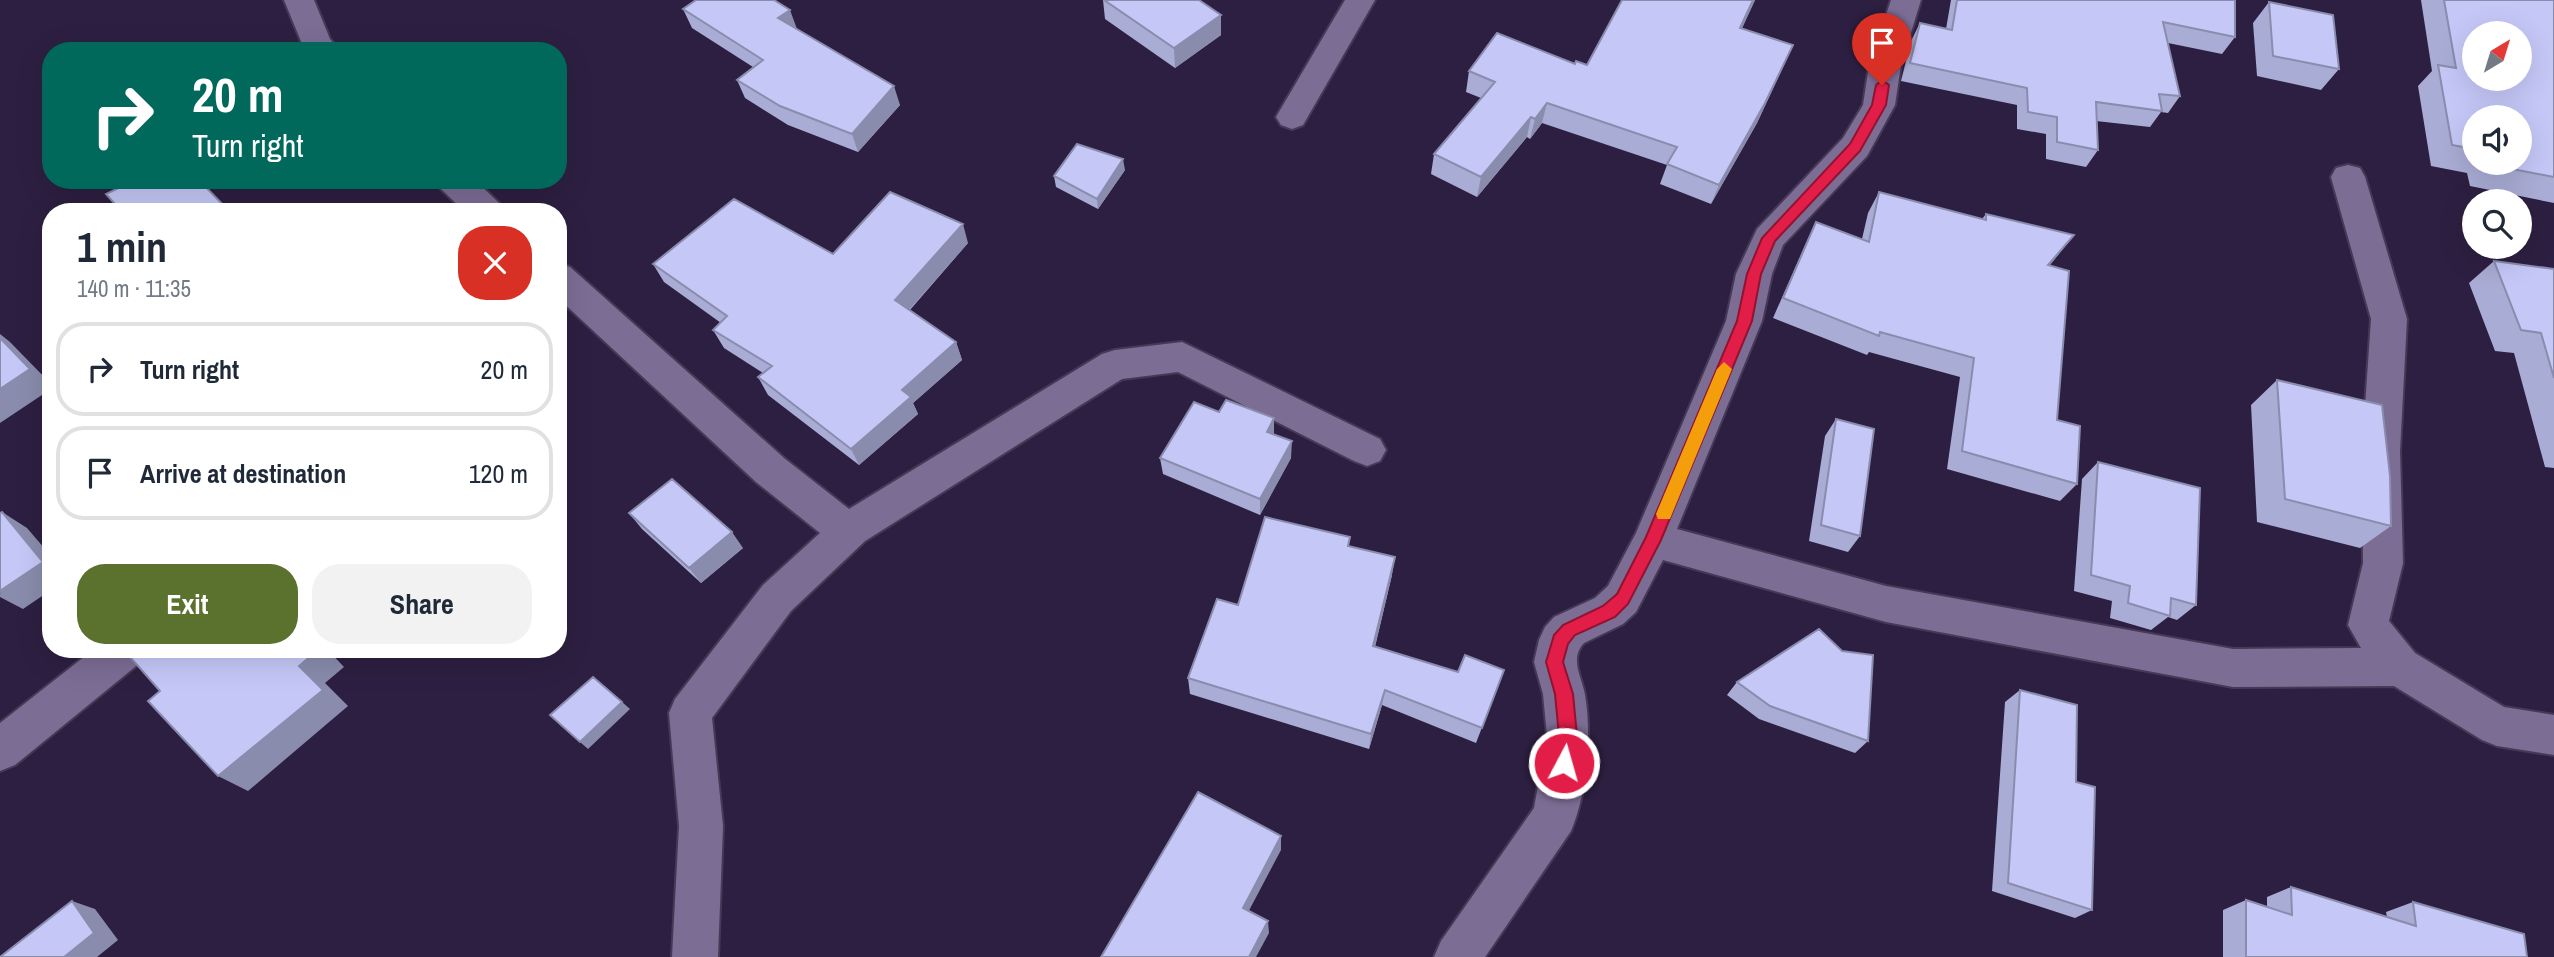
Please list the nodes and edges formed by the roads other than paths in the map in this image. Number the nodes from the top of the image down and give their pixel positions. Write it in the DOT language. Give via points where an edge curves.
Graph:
graph roads {
  1 [pos="299,0"];
  2 [pos="1360,0"];
  3 [pos="1906,0"];
  4 [pos="316,42"];
  5 [pos="1292,117"];
  6 [pos="2348,177"];
  7 [pos="463,189"];
  8 [pos="477,203"];
  9 [pos="567,293"];
  10 [pos="1367,450"];
  11 [pos="851,529"];
  12 [pos="1653,540"];
  13 [pos="115,658"];
  14 [pos="2400,667"];
  15 [pos="2554,735"];
  16 [pos="0,750"];
  17 [pos="695,957"];
  18 [pos="1457,957"];
  1 -- 4 [label="street"];
  2 -- 5 [label="street"];
  3 -- 12 [label="street" via="1885,65 1879,105 1861,137 1769,238 1754,274 1744,321"];
  6 -- 14 [label="street" via="2389,319 2381,451 2383,564 2368,625"];
  7 -- 8 [label="street"];
  9 -- 11 [label="street" via="770,470 832,520"];
  10 -- 11 [label="street" via="1182,357 1115,365"];
  11 -- 17 [label="street" via="777,598 690,713 701,826"];
  12 -- 14 [label="street" via="1886,604 2233,668"];
  12 -- 18 [label="street" via="1622,599 1560,640 1555,662 1568,736 1555,816"];
  13 -- 16 [label="street"];
  14 -- 15 [label="street" via="2497,726"];
}
